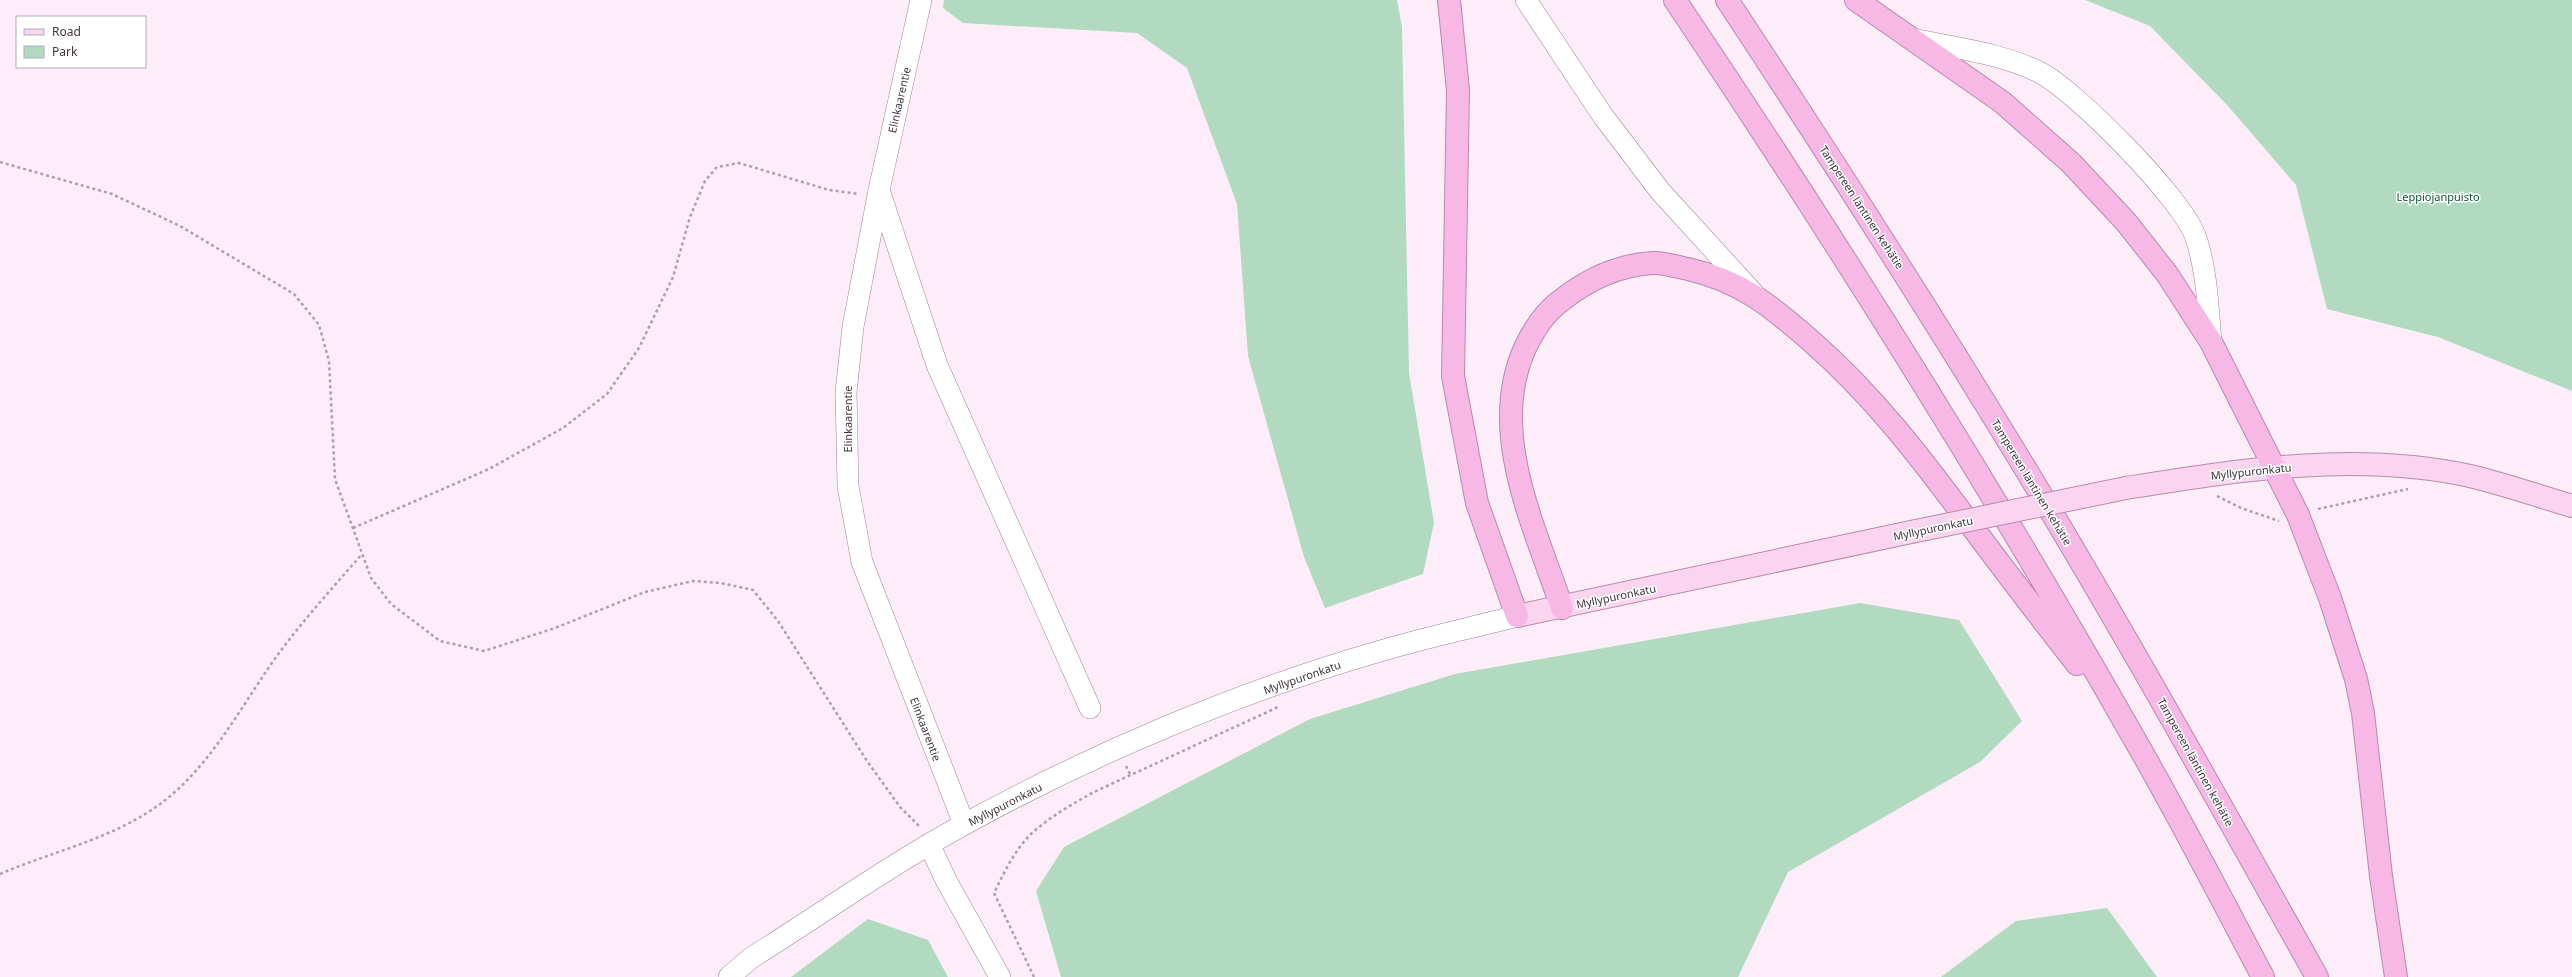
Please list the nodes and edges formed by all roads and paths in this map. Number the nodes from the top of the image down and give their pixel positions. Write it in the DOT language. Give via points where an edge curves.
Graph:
graph roads {
  1 [pos="921,0"];
  2 [pos="1449,0"];
  3 [pos="1526,0"];
  4 [pos="1675,0"];
  5 [pos="1727,0"];
  6 [pos="1856,0"];
  7 [pos="1913,39"];
  8 [pos="0,162"];
  9 [pos="878,193"];
  10 [pos="1754,294"];
  11 [pos="2211,342"];
  12 [pos="2274,467"];
  13 [pos="2410,488"];
  14 [pos="2211,492"];
  15 [pos="2572,506"];
  16 [pos="2298,515"];
  17 [pos="353,528"];
  18 [pos="362,554"];
  19 [pos="1562,608"];
  20 [pos="1517,616"];
  21 [pos="1283,704"];
  22 [pos="1090,708"];
  23 [pos="2136,741"];
  24 [pos="964,824"];
  25 [pos="929,844"];
  26 [pos="0,874"];
  27 [pos="729,977"];
  28 [pos="1000,977"];
  29 [pos="1034,977"];
  30 [pos="2263,977"];
  31 [pos="2317,977"];
  32 [pos="2396,977"];
  1 -- 9 [label="street, Elinkaarentie"];
  2 -- 20 [label="highway" via="1458,90 1453,376 1477,503"];
  3 -- 10 [label="street" via="1603,116 1660,191"];
  4 -- 23 [label="highway" via="1838,247 1979,475"];
  5 -- 31 [label="highway, Tampereen läntinen kehätie" via="1870,217 2018,456 2175,724"];
  6 -- 7 [label="highway"];
  7 -- 11 [label="highway" via="2002,102 2071,163 2126,222 2167,274"];
  7 -- 11 [label="street" via="2006,59 2039,73 2073,95 2128,150 2172,200 2196,236 2204,272"];
  8 -- 17 [label="path" via="112,194 180,226 294,294 319,325 329,361 335,479"];
  9 -- 17 [label="path" via="829,190 739,163 717,167 705,181 690,217 673,277 639,348 608,394 563,428 489,469"];
  9 -- 22 [label="street" via="937,365"];
  9 -- 24 [label="street, Elinkaarentie" via="854,319 846,392 848,486 862,562"];
  10 -- 19 [label="highway" via="1712,274 1675,266 1654,262 1625,267 1591,280 1572,292 1549,310 1530,337 1516,368 1512,436 1520,482"];
  10 -- 23 [label="highway" via="1845,371 1888,417"];
  11 -- 12 [label="highway"];
  12 -- 15 [label="main road, Myllypuronkatu" via="2329,464 2397,466 2470,476"];
  12 -- 16 [label="highway"];
  12 -- 19 [label="main road, Myllypuronkatu, bridge" via="2126,488"];
  13 -- 16 [label="path"];
  14 -- 16 [label="path" via="2264,518 2280,521"];
  16 -- 32 [label="highway" via="2333,606 2356,679 2363,713 2381,876"];
  17 -- 18 [label="path"];
  18 -- 25 [label="path" via="371,578 391,604 440,642 484,651 555,628 645,592 693,581 721,583 753,590 778,621 867,761 900,807 918,825"];
  18 -- 26 [label="path" via="282,650 198,771 153,809 104,834"];
  19 -- 20 [label="main road, Myllypuronkatu"];
  20 -- 24 [label="street, Myllypuronkatu" via="1378,651 1282,682 1117,748"];
  21 -- 29 [label="path" via="1094,792 1070,805 1030,835 1013,857 994,892"];
  23 -- 30 [label="highway"];
  24 -- 25 [label="street, Myllypuronkatu"];
  25 -- 27 [label="street, Myllypuronkatu" via="751,958"];
  25 -- 28 [label="street"];
}
